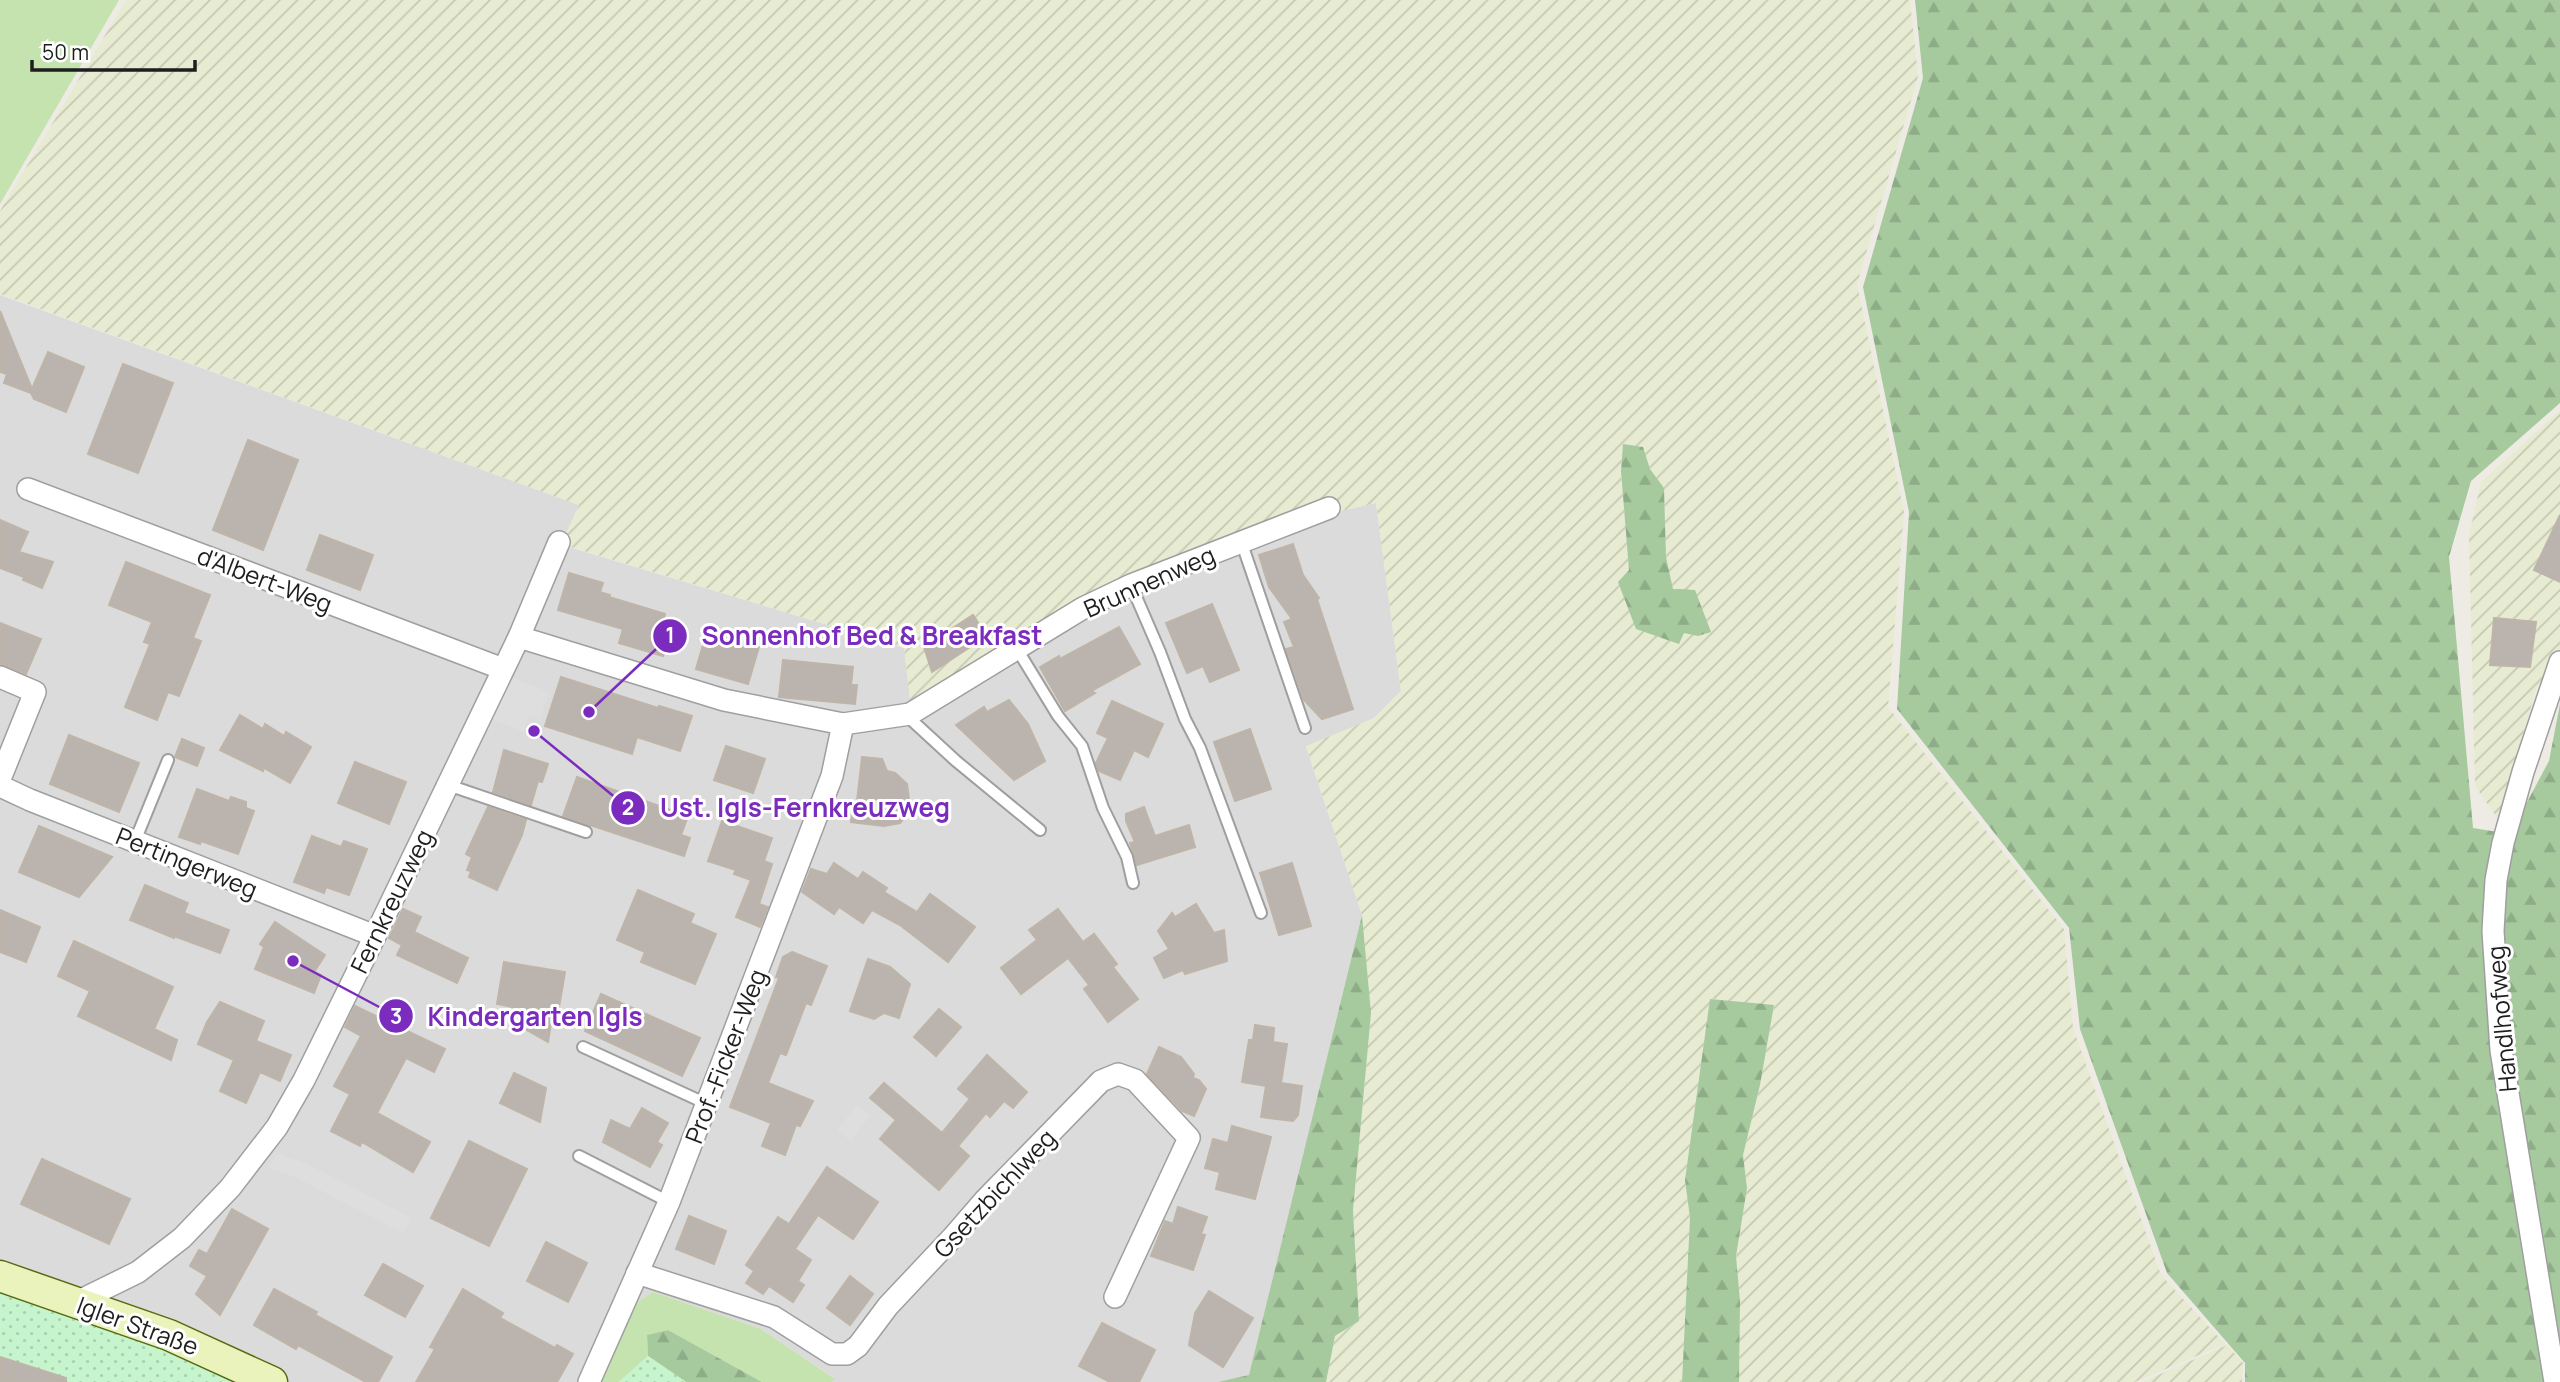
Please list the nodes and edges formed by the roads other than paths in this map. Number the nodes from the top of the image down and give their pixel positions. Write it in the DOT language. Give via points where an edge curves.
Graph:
graph roads {
  1 [pos="28,489"];
  2 [pos="1329,508"];
  3 [pos="1241,541"];
  4 [pos="559,542"];
  5 [pos="1131,585"];
  6 [pos="519,637"];
  7 [pos="1017,649"];
  8 [pos="2560,662"];
  9 [pos="503,669"];
  10 [pos="0,677"];
  11 [pos="906,715"];
  12 [pos="843,724"];
  13 [pos="1305,728"];
  14 [pos="168,761"];
  15 [pos="0,779"];
  16 [pos="448,785"];
  17 [pos="0,786"];
  18 [pos="1040,830"];
  19 [pos="586,832"];
  20 [pos="135,841"];
  21 [pos="1133,883"];
  22 [pos="1261,913"];
  23 [pos="375,936"];
  24 [pos="583,1047"];
  25 [pos="706,1104"];
  26 [pos="579,1156"];
  27 [pos="669,1202"];
  28 [pos="637,1273"];
  29 [pos="0,1276"];
  30 [pos="1115,1297"];
  31 [pos="78,1302"];
  32 [pos="272,1382"];
  33 [pos="589,1382"];
  34 [pos="2555,1382"];
  1 -- 9 [label="street, d'Albert-Weg"];
  2 -- 3 [label="street, Brunnenweg"];
  3 -- 5 [label="street, Brunnenweg"];
  3 -- 13 [label="lane"];
  4 -- 6 [label="street, Fernkreuzweg"];
  5 -- 7 [label="street, Brunnenweg"];
  5 -- 22 [label="lane" via="1200,748"];
  6 -- 9 [label="street, Fernkreuzweg"];
  6 -- 12 [label="street, Brunnenweg" via="724,700"];
  7 -- 11 [label="street, Brunnenweg"];
  7 -- 21 [label="lane" via="1082,746"];
  8 -- 34 [label="street, Handlhofweg" via="2503,843 2493,931 2501,1050"];
  9 -- 16 [label="street, Fernkreuzweg"];
  10 -- 15 [label="street" via="34,692"];
  11 -- 12 [label="street, Brunnenweg"];
  11 -- 18 [label="lane"];
  12 -- 25 [label="street, Prof.-Ficker-Weg" via="832,776"];
  14 -- 20 [label="lane"];
  16 -- 19 [label="lane"];
  16 -- 23 [label="street, Fernkreuzweg"];
  17 -- 20 [label="street, Pertingerweg"];
  20 -- 23 [label="street, Pertingerweg"];
  23 -- 31 [label="street, Fernkreuzweg" via="277,1127 230,1188 161,1256"];
  24 -- 25 [label="lane"];
  25 -- 27 [label="street, Prof.-Ficker-Weg"];
  26 -- 27 [label="lane"];
  27 -- 28 [label="street, Prof.-Ficker-Weg"];
  28 -- 30 [label="street, Gsetzbichlweg" via="774,1317 831,1354 846,1354 1042,1140 1101,1081 1118,1074 1135,1080 1189,1138"];
  28 -- 33 [label="street, Prof.-Ficker-Weg"];
  29 -- 31 [label="main road, Igler Straße"];
  31 -- 32 [label="main road, Igler Straße" via="180,1339"];
}
